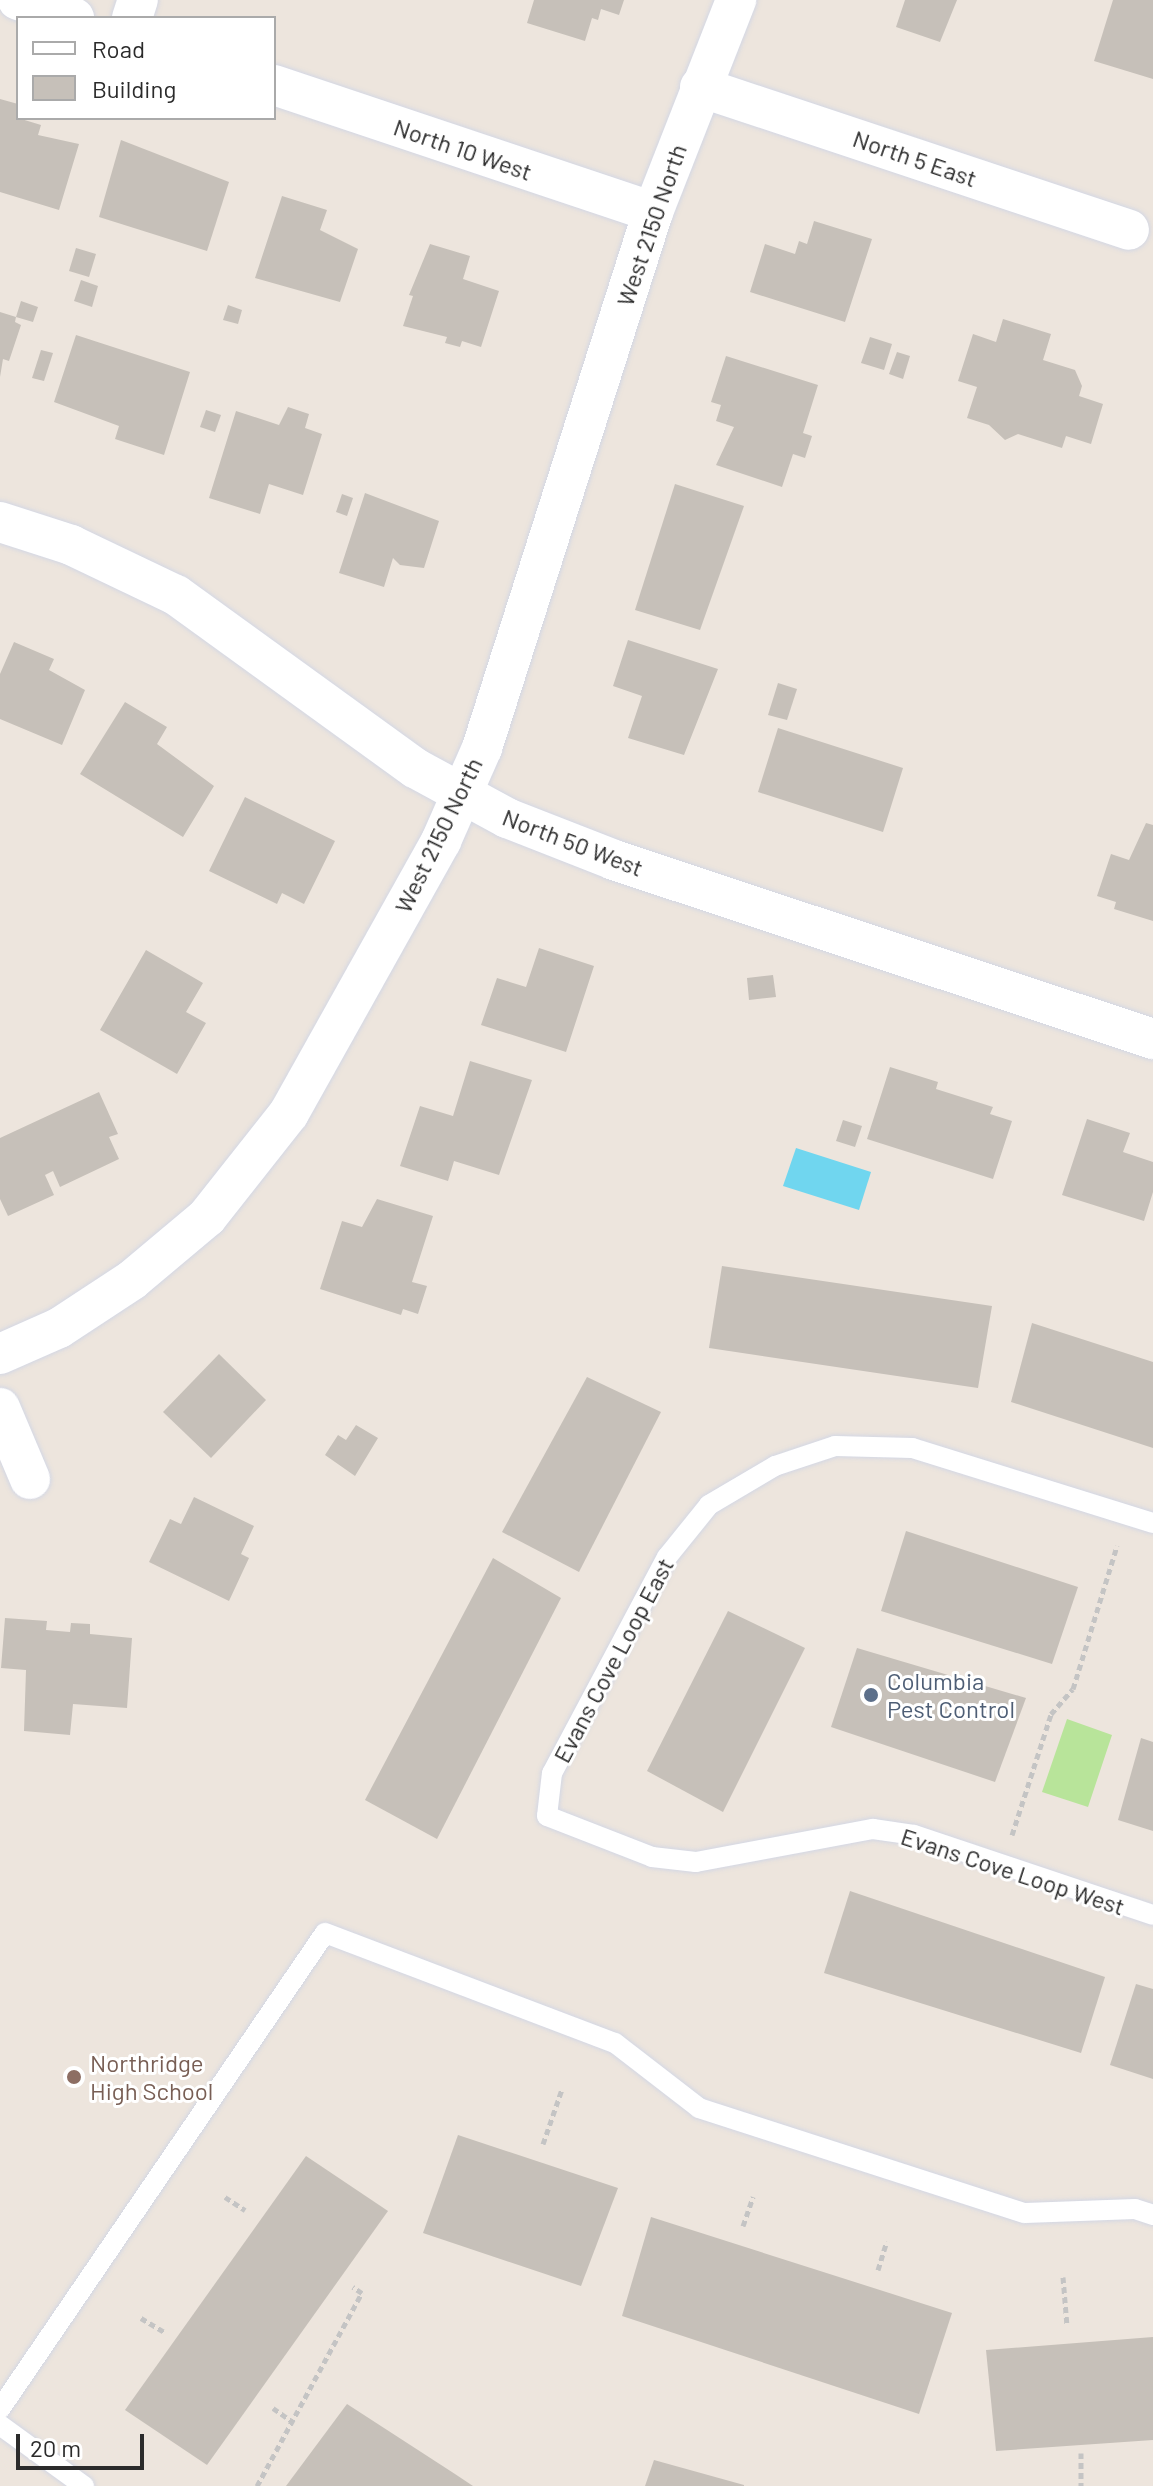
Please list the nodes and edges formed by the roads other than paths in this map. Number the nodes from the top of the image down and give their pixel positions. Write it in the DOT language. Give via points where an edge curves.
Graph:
graph roads {
  1 [pos="18,0"];
  2 [pos="736,0"];
  3 [pos="68,16"];
  4 [pos="276,86"];
  5 [pos="700,87"];
  6 [pos="653,212"];
  7 [pos="1129,230"];
  8 [pos="0,522"];
  9 [pos="464,796"];
  10 [pos="1153,1039"];
  11 [pos="0,1354"];
  12 [pos="0,1408"];
  13 [pos="30,1479"];
  14 [pos="1153,1523"];
  15 [pos="547,1816"];
  16 [pos="1153,1915"];
  17 [pos="1153,2215"];
  18 [pos="0,2409"];
  19 [pos="0,2425"];
  20 [pos="84,2486"];
  1 -- 3 [label="street"];
  2 -- 5 [label="street, West 2150 North"];
  4 -- 6 [label="street, North 10 West"];
  5 -- 6 [label="street, West 2150 North"];
  5 -- 7 [label="street, North 5 East"];
  6 -- 9 [label="street, West 2150 North"];
  8 -- 9 [label="street, North 50 West" via="71,545 176,595 415,768"];
  9 -- 10 [label="street, North 50 West" via="614,860"];
  9 -- 11 [label="street, West 2150 North" via="289,1113 207,1217 132,1280 59,1328"];
  12 -- 13 [label="street"];
  14 -- 15 [label="lane, Evans Cove Loop East" via="912,1448 835,1446 775,1466 709,1505 667,1557 552,1773"];
  15 -- 16 [label="lane, Evans Cove Loop West" via="652,1857 696,1862 873,1829 914,1835"];
  17 -- 18 [label="lane" via="1135,2209 1025,2213 699,2108 615,2043 325,1933"];
  19 -- 20 [label="lane"];
}
